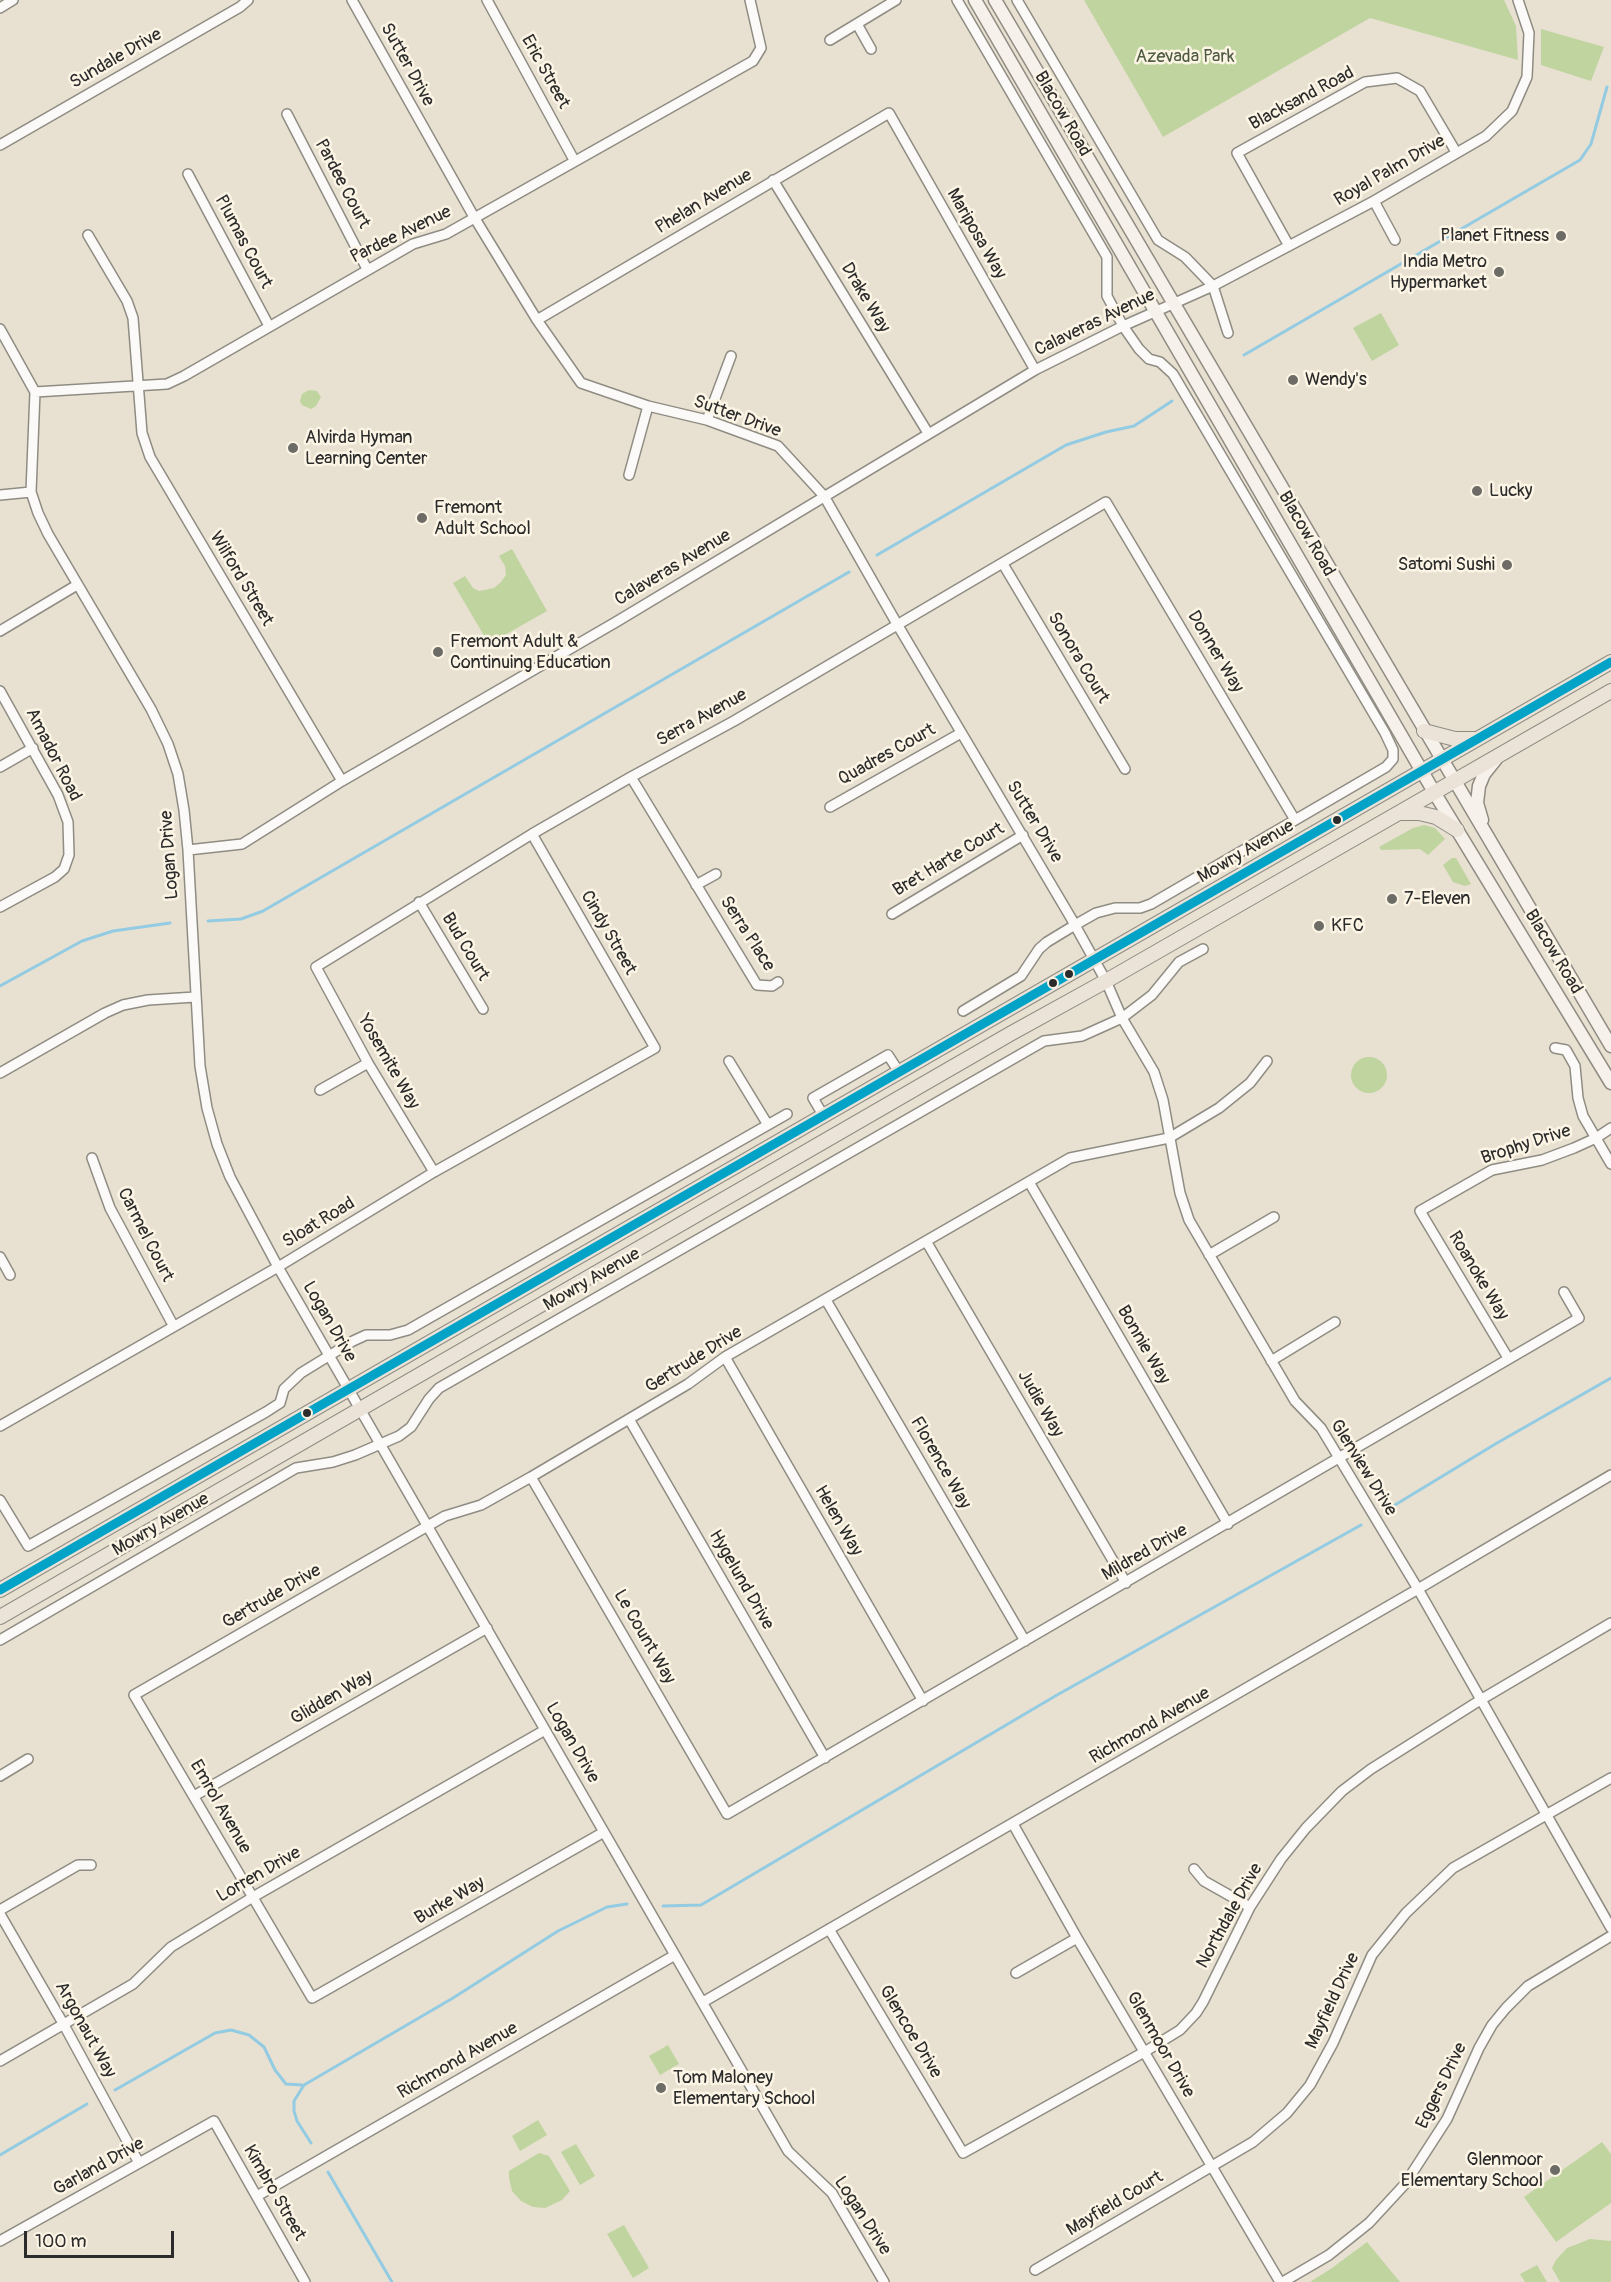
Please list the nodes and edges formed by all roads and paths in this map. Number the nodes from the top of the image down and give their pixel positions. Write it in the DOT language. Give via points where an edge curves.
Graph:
graph roads {
  1 [pos="13,0"];
  2 [pos="248,0"];
  3 [pos="352,0"];
  4 [pos="487,0"];
  5 [pos="750,0"];
  6 [pos="896,0"];
  7 [pos="957,0"];
  8 [pos="975,0"];
  9 [pos="995,0"];
  10 [pos="1017,0"];
  11 [pos="1518,0"];
  12 [pos="0,8"];
  13 [pos="856,24"];
  14 [pos="830,40"];
  15 [pos="871,49"];
  16 [pos="888,113"];
  17 [pos="286,114"];
  18 [pos="0,145"];
  19 [pos="1456,152"];
  20 [pos="574,160"];
  21 [pos="188,174"];
  22 [pos="773,180"];
  23 [pos="1374,201"];
  24 [pos="474,217"];
  25 [pos="88,235"];
  26 [pos="1395,240"];
  27 [pos="1289,246"];
  28 [pos="368,269"];
  29 [pos="1213,286"];
  30 [pos="1174,303"];
  31 [pos="1156,310"];
  32 [pos="537,320"];
  33 [pos="268,326"];
  34 [pos="1123,326"];
  35 [pos="0,329"];
  36 [pos="1228,333"];
  37 [pos="731,356"];
  38 [pos="1035,370"];
  39 [pos="137,385"];
  40 [pos="35,392"];
  41 [pos="648,406"];
  42 [pos="707,420"];
  43 [pos="928,433"];
  44 [pos="629,475"];
  45 [pos="32,492"];
  46 [pos="0,495"];
  47 [pos="824,496"];
  48 [pos="1106,502"];
  49 [pos="1003,564"];
  50 [pos="77,585"];
  51 [pos="897,624"];
  52 [pos="0,631"];
  53 [pos="1611,662"];
  54 [pos="0,691"];
  55 [pos="1611,691"];
  56 [pos="1424,731"];
  57 [pos="961,733"];
  58 [pos="1476,739"];
  59 [pos="33,748"];
  60 [pos="1498,755"];
  61 [pos="1393,759"];
  62 [pos="1441,760"];
  63 [pos="0,767"];
  64 [pos="1125,769"];
  65 [pos="1422,771"];
  66 [pos="631,777"];
  67 [pos="342,781"];
  68 [pos="1454,781"];
  69 [pos="1434,792"];
  70 [pos="830,807"];
  71 [pos="1397,813"];
  72 [pos="1295,820"];
  73 [pos="1457,830"];
  74 [pos="532,834"];
  75 [pos="1023,835"];
  76 [pos="1491,843"];
  77 [pos="188,850"];
  78 [pos="716,874"];
  79 [pos="696,885"];
  80 [pos="419,902"];
  81 [pos="0,908"];
  82 [pos="892,914"];
  83 [pos="1075,925"];
  84 [pos="1203,949"];
  85 [pos="1094,959"];
  86 [pos="316,967"];
  87 [pos="1106,981"];
  88 [pos="778,982"];
  89 [pos="195,997"];
  90 [pos="483,1009"];
  91 [pos="963,1011"];
  92 [pos="1122,1018"];
  93 [pos="1611,1046"];
  94 [pos="655,1048"];
  95 [pos="1555,1048"];
  96 [pos="729,1061"];
  97 [pos="1267,1061"];
  98 [pos="368,1063"];
  99 [pos="0,1072"];
  100 [pos="899,1072"];
  101 [pos="1611,1083"];
  102 [pos="320,1090"];
  103 [pos="787,1114"];
  104 [pos="823,1116"];
  105 [pos="768,1125"];
  106 [pos="1611,1128"];
  107 [pos="1169,1138"];
  108 [pos="1596,1138"];
  109 [pos="92,1158"];
  110 [pos="1611,1164"];
  111 [pos="434,1172"];
  112 [pos="1029,1182"];
  113 [pos="1420,1211"];
  114 [pos="1274,1217"];
  115 [pos="926,1241"];
  116 [pos="1209,1255"];
  117 [pos="0,1257"];
  118 [pos="278,1267"];
  119 [pos="10,1275"];
  120 [pos="1564,1292"];
  121 [pos="826,1300"];
  122 [pos="1335,1322"];
  123 [pos="173,1325"];
  124 [pos="330,1355"];
  125 [pos="725,1357"];
  126 [pos="1508,1358"];
  127 [pos="1271,1361"];
  128 [pos="349,1389"];
  129 [pos="361,1410"];
  130 [pos="629,1419"];
  131 [pos="0,1426"];
  132 [pos="381,1444"];
  133 [pos="1340,1459"];
  134 [pos="1611,1475"];
  135 [pos="531,1477"];
  136 [pos="0,1500"];
  137 [pos="1228,1524"];
  138 [pos="427,1528"];
  139 [pos="1126,1583"];
  140 [pos="1418,1589"];
  141 [pos="0,1590"];
  142 [pos="0,1617"];
  143 [pos="1611,1623"];
  144 [pos="487,1628"];
  145 [pos="0,1640"];
  146 [pos="1025,1641"];
  147 [pos="134,1695"];
  148 [pos="1482,1700"];
  149 [pos="923,1701"];
  150 [pos="545,1730"];
  151 [pos="825,1758"];
  152 [pos="28,1759"];
  153 [pos="0,1776"];
  154 [pos="1611,1778"];
  155 [pos="194,1796"];
  156 [pos="727,1814"];
  157 [pos="1547,1816"];
  158 [pos="1013,1824"];
  159 [pos="604,1832"];
  160 [pos="91,1864"];
  161 [pos="1194,1869"];
  162 [pos="253,1897"];
  163 [pos="1250,1907"];
  164 [pos="0,1912"];
  165 [pos="1611,1928"];
  166 [pos="828,1929"];
  167 [pos="1611,1936"];
  168 [pos="1077,1938"];
  169 [pos="675,1955"];
  170 [pos="1016,1973"];
  171 [pos="312,1998"];
  172 [pos="703,2002"];
  173 [pos="64,2025"];
  174 [pos="1146,2051"];
  175 [pos="0,2061"];
  176 [pos="214,2121"];
  177 [pos="963,2153"];
  178 [pos="139,2163"];
  179 [pos="1212,2166"];
  180 [pos="257,2196"];
  181 [pos="0,2241"];
  182 [pos="1035,2270"];
  183 [pos="305,2282"];
  184 [pos="884,2282"];
  185 [pos="1282,2282"];
  1 -- 12 [label="street"];
  2 -- 18 [label="street, Sundale Drive"];
  3 -- 24 [label="street, Sutter Drive"];
  4 -- 20 [label="street, Eric Street"];
  5 -- 20 [label="street, Pardee Avenue" via="761,48 753,61"];
  6 -- 13 [label="street"];
  7 -- 34 [label="street, Blacow Road" via="1107,257 1107,296"];
  8 -- 31 [label="main road, Blacow Road"];
  9 -- 30 [label="main road, Blacow Road"];
  10 -- 29 [label="street, Blacow Road" via="1158,240 1185,257"];
  11 -- 19 [label="street, Royal Palm Drive" via="1528,33 1527,76 1512,111 1486,136"];
  13 -- 14 [label="street"];
  13 -- 15 [label="street"];
  16 -- 22 [label="street, Phelan Avenue"];
  16 -- 38 [label="street, Mariposa Way"];
  17 -- 28 [label="street, Pardee Court"];
  19 -- 23 [label="street, Royal Palm Drive"];
  19 -- 27 [label="street, Blacksand Road" via="1420,91 1397,78 1365,82 1237,153"];
  20 -- 24 [label="street, Pardee Avenue"];
  21 -- 33 [label="street, Plumas Court"];
  22 -- 32 [label="street, Phelan Avenue"];
  22 -- 43 [label="street, Drake Way"];
  23 -- 26 [label="street"];
  23 -- 27 [label="street, Royal Palm Drive"];
  24 -- 28 [label="street, Pardee Avenue"];
  24 -- 32 [label="street, Sutter Drive"];
  25 -- 39 [label="street, Wilford Street" via="134,318"];
  27 -- 29 [label="street, Royal Palm Drive"];
  28 -- 33 [label="street, Pardee Avenue"];
  29 -- 30 [label="street, Royal Palm Drive"];
  29 -- 36 [label="street, Blacow Road"];
  30 -- 31 [label="street, Calaveras Avenue"];
  30 -- 56 [label="main road, Blacow Road"];
  31 -- 34 [label="street, Calaveras Avenue"];
  31 -- 65 [label="main road, Blacow Road"];
  32 -- 41 [label="street, Sutter Drive" via="581,383"];
  33 -- 39 [label="street, Pardee Avenue" via="167,384"];
  34 -- 38 [label="street, Calaveras Avenue"];
  34 -- 61 [label="street, Blacow Road" via="1138,350 1173,374 1385,733"];
  35 -- 40 [label="street"];
  37 -- 42 [label="street"];
  38 -- 43 [label="street, Calaveras Avenue"];
  39 -- 40 [label="street, Pardee Avenue"];
  39 -- 67 [label="street, Wilford Street" via="142,433 150,458"];
  40 -- 45 [label="street, Logan Drive"];
  41 -- 42 [label="street, Sutter Drive"];
  41 -- 44 [label="street"];
  42 -- 47 [label="street, Sutter Drive" via="778,446"];
  43 -- 47 [label="street, Calaveras Avenue"];
  45 -- 46 [label="street"];
  45 -- 50 [label="street, Logan Drive" via="48,534"];
  47 -- 51 [label="street, Sutter Drive"];
  47 -- 67 [label="street, Calaveras Avenue"];
  48 -- 49 [label="street, Serra Avenue"];
  48 -- 72 [label="street, Donner Way"];
  49 -- 51 [label="street, Serra Avenue"];
  49 -- 64 [label="street, Sonora Court"];
  50 -- 52 [label="street"];
  50 -- 77 [label="street, Logan Drive" via="168,744 178,774"];
  51 -- 57 [label="street, Sutter Drive"];
  51 -- 66 [label="street, Serra Avenue"];
  53 -- 58 [label="main road, Mowry Avenue"];
  54 -- 59 [label="street, Amador Road"];
  55 -- 60 [label="main road, Mowry Avenue"];
  56 -- 58 [label="main road" via="1455,740"];
  56 -- 62 [label="main road, Blacow Road"];
  57 -- 70 [label="street, Quadres Court"];
  57 -- 75 [label="street, Sutter Drive"];
  58 -- 62 [label="main road, Mowry Avenue"];
  59 -- 63 [label="street"];
  59 -- 81 [label="street, Amador Road" via="68,822 69,855 64,869 55,877"];
  60 -- 68 [label="main road, Mowry Avenue"];
  60 -- 76 [label="main road" via="1484,774 1477,794"];
  61 -- 72 [label="street, Mowry Avenue" via="1386,767"];
  62 -- 65 [label="main road, Mowry Avenue"];
  62 -- 68 [label="main road, Blacow Road"];
  65 -- 69 [label="main road, Blacow Road"];
  65 -- 85 [label="main road, Mowry Avenue"];
  66 -- 74 [label="street, Serra Avenue"];
  66 -- 79 [label="street, Serra Place"];
  67 -- 77 [label="street, Calaveras Avenue" via="242,844"];
  68 -- 69 [label="main road, Mowry Avenue"];
  68 -- 76 [label="main road, Blacow Road"];
  69 -- 71 [label="main road, Mowry Avenue"];
  69 -- 73 [label="main road, Blacow Road"];
  71 -- 73 [label="main road" via="1436,817"];
  71 -- 87 [label="main road, Mowry Avenue"];
  72 -- 83 [label="street, Mowry Avenue" via="1151,904 1096,913"];
  73 -- 101 [label="main road, Blacow Road"];
  74 -- 80 [label="street, Serra Avenue"];
  74 -- 94 [label="street, Cindy Street"];
  75 -- 82 [label="street, Bret Harte Court"];
  75 -- 83 [label="street, Sutter Drive"];
  76 -- 93 [label="main road, Blacow Road"];
  77 -- 89 [label="street, Logan Drive"];
  78 -- 79 [label="street, Serra Place"];
  79 -- 88 [label="street, Serra Place" via="757,985 772,986"];
  80 -- 86 [label="street, Serra Avenue"];
  80 -- 90 [label="street, Bud Court"];
  83 -- 85 [label="street, Sutter Drive"];
  83 -- 91 [label="street, Mowry Avenue" via="1039,949 1021,976"];
  84 -- 92 [label="street, Mowry Avenue" via="1179,962 1152,995"];
  85 -- 87 [label="street, Sutter Drive"];
  85 -- 100 [label="main road, Mowry Avenue"];
  86 -- 98 [label="street, Yosemite Way"];
  87 -- 92 [label="street, Glenview Drive"];
  87 -- 129 [label="main road, Mowry Avenue"];
  89 -- 99 [label="street" via="123,1005"];
  89 -- 118 [label="street, Logan Drive" via="200,1066 217,1144 230,1177"];
  92 -- 107 [label="street, Glenview Drive" via="1154,1072"];
  92 -- 132 [label="street, Mowry Avenue" via="1082,1036 1044,1041 440,1389 411,1426"];
  94 -- 111 [label="street, Sloat Road"];
  95 -- 108 [label="street" via="1566,1050 1575,1066 1578,1098"];
  96 -- 105 [label="street"];
  97 -- 107 [label="street, Gertrude Drive" via="1250,1083 1219,1108"];
  98 -- 102 [label="street"];
  98 -- 111 [label="street, Yosemite Way"];
  100 -- 104 [label="main road, Mowry Avenue"];
  100 -- 104 [label="street" via="888,1055 813,1098"];
  103 -- 105 [label="street"];
  104 -- 128 [label="main road, Mowry Avenue"];
  105 -- 124 [label="street" via="408,1330 366,1335"];
  106 -- 108 [label="street, Brophy Drive"];
  107 -- 112 [label="street, Gertrude Drive" via="1070,1158"];
  107 -- 116 [label="street, Glenview Drive" via="1189,1220"];
  108 -- 110 [label="street"];
  108 -- 113 [label="street, Brophy Drive" via="1542,1160 1492,1170"];
  109 -- 123 [label="street, Carmel Court" via="110,1208"];
  111 -- 118 [label="street, Sloat Road"];
  112 -- 115 [label="street, Gertrude Drive"];
  112 -- 137 [label="street, Bonnie Way"];
  113 -- 126 [label="street, Roanoke Way"];
  114 -- 116 [label="street"];
  115 -- 121 [label="street, Gertrude Drive"];
  115 -- 139 [label="street, Judie Way"];
  116 -- 127 [label="street, Glenview Drive"];
  117 -- 119 [label="street"];
  118 -- 123 [label="street, Sloat Road"];
  118 -- 124 [label="street, Logan Drive"];
  120 -- 126 [label="street, Mildred Drive" via="1579,1318"];
  121 -- 125 [label="street, Gertrude Drive"];
  121 -- 146 [label="street, Florence Way"];
  122 -- 127 [label="street"];
  123 -- 131 [label="street, Sloat Road"];
  124 -- 128 [label="street, Logan Drive"];
  124 -- 136 [label="street" via="301,1373 284,1389 279,1403 266,1412 28,1546"];
  125 -- 130 [label="street, Gertrude Drive"];
  125 -- 149 [label="street, Helen Way"];
  126 -- 133 [label="street, Mildred Drive"];
  127 -- 133 [label="street, Glenview Drive" via="1295,1401 1321,1428"];
  128 -- 129 [label="street, Logan Drive"];
  128 -- 141 [label="main road, Mowry Avenue"];
  129 -- 132 [label="street, Logan Drive"];
  129 -- 142 [label="main road, Mowry Avenue"];
  130 -- 135 [label="street, Gertrude Drive"];
  130 -- 151 [label="street, Hygelund Drive"];
  132 -- 138 [label="street, Logan Drive"];
  132 -- 145 [label="street, Mowry Avenue" via="333,1462 296,1468"];
  133 -- 137 [label="street, Mildred Drive"];
  133 -- 140 [label="street, Glenview Drive"];
  134 -- 140 [label="street, Richmond Avenue"];
  135 -- 138 [label="street, Gertrude Drive" via="481,1505 445,1516"];
  135 -- 156 [label="street, Le Count Way"];
  137 -- 139 [label="street, Mildred Drive"];
  138 -- 144 [label="street, Logan Drive"];
  138 -- 147 [label="street, Gertrude Drive"];
  139 -- 146 [label="street, Mildred Drive"];
  140 -- 148 [label="street, Glenview Drive"];
  140 -- 158 [label="street, Richmond Avenue"];
  143 -- 148 [label="street, Northdale Drive"];
  144 -- 150 [label="street, Logan Drive"];
  144 -- 155 [label="street, Glidden Way"];
  146 -- 149 [label="street, Mildred Drive"];
  147 -- 155 [label="street, Emrol Avenue"];
  148 -- 157 [label="street, Glenview Drive"];
  148 -- 163 [label="street, Northdale Drive" via="1371,1768 1342,1791 1281,1859"];
  149 -- 151 [label="street, Mildred Drive"];
  150 -- 159 [label="street, Logan Drive"];
  150 -- 162 [label="street, Lorren Drive"];
  151 -- 156 [label="street, Mildred Drive"];
  152 -- 153 [label="street"];
  154 -- 157 [label="street, Mayfield Drive"];
  155 -- 162 [label="street, Emrol Avenue"];
  157 -- 165 [label="street, Glenview Drive"];
  157 -- 179 [label="street, Mayfield Drive" via="1453,1868 1406,1914 1372,1954 1310,2085 1287,2113 1253,2142"];
  158 -- 166 [label="street, Richmond Avenue"];
  158 -- 168 [label="street, Glenmoor Drive"];
  159 -- 169 [label="street, Logan Drive"];
  159 -- 171 [label="street, Burke Way"];
  160 -- 164 [label="street" via="78,1865"];
  161 -- 163 [label="street" via="1204,1881"];
  162 -- 171 [label="street, Emrol Avenue"];
  162 -- 173 [label="street, Lorren Drive" via="171,1947 134,1984"];
  163 -- 174 [label="street, Northdale Drive" via="1196,2013 1180,2030"];
  164 -- 173 [label="street, Argonaut Way"];
  166 -- 172 [label="street, Richmond Avenue"];
  166 -- 177 [label="street, Glencoe Drive"];
  167 -- 185 [label="street, Eggers Drive" via="1528,1986 1506,2008 1492,2025 1447,2119 1406,2184 1342,2245"];
  168 -- 170 [label="street"];
  168 -- 174 [label="street, Glenmoor Drive"];
  169 -- 172 [label="street, Logan Drive"];
  169 -- 180 [label="street, Richmond Avenue"];
  172 -- 184 [label="street, Logan Drive" via="788,2151 832,2193"];
  173 -- 175 [label="street, Lorren Drive"];
  173 -- 178 [label="street, Argonaut Way"];
  174 -- 177 [label="street, Northdale Drive"];
  174 -- 179 [label="street, Glenmoor Drive"];
  176 -- 178 [label="street, Garland Drive"];
  176 -- 180 [label="street, Kimbro Street"];
  178 -- 181 [label="street, Garland Drive"];
  179 -- 182 [label="street, Mayfield Court"];
  179 -- 185 [label="street, Glenmoor Drive"];
  180 -- 183 [label="street, Kimbro Street"];
}
